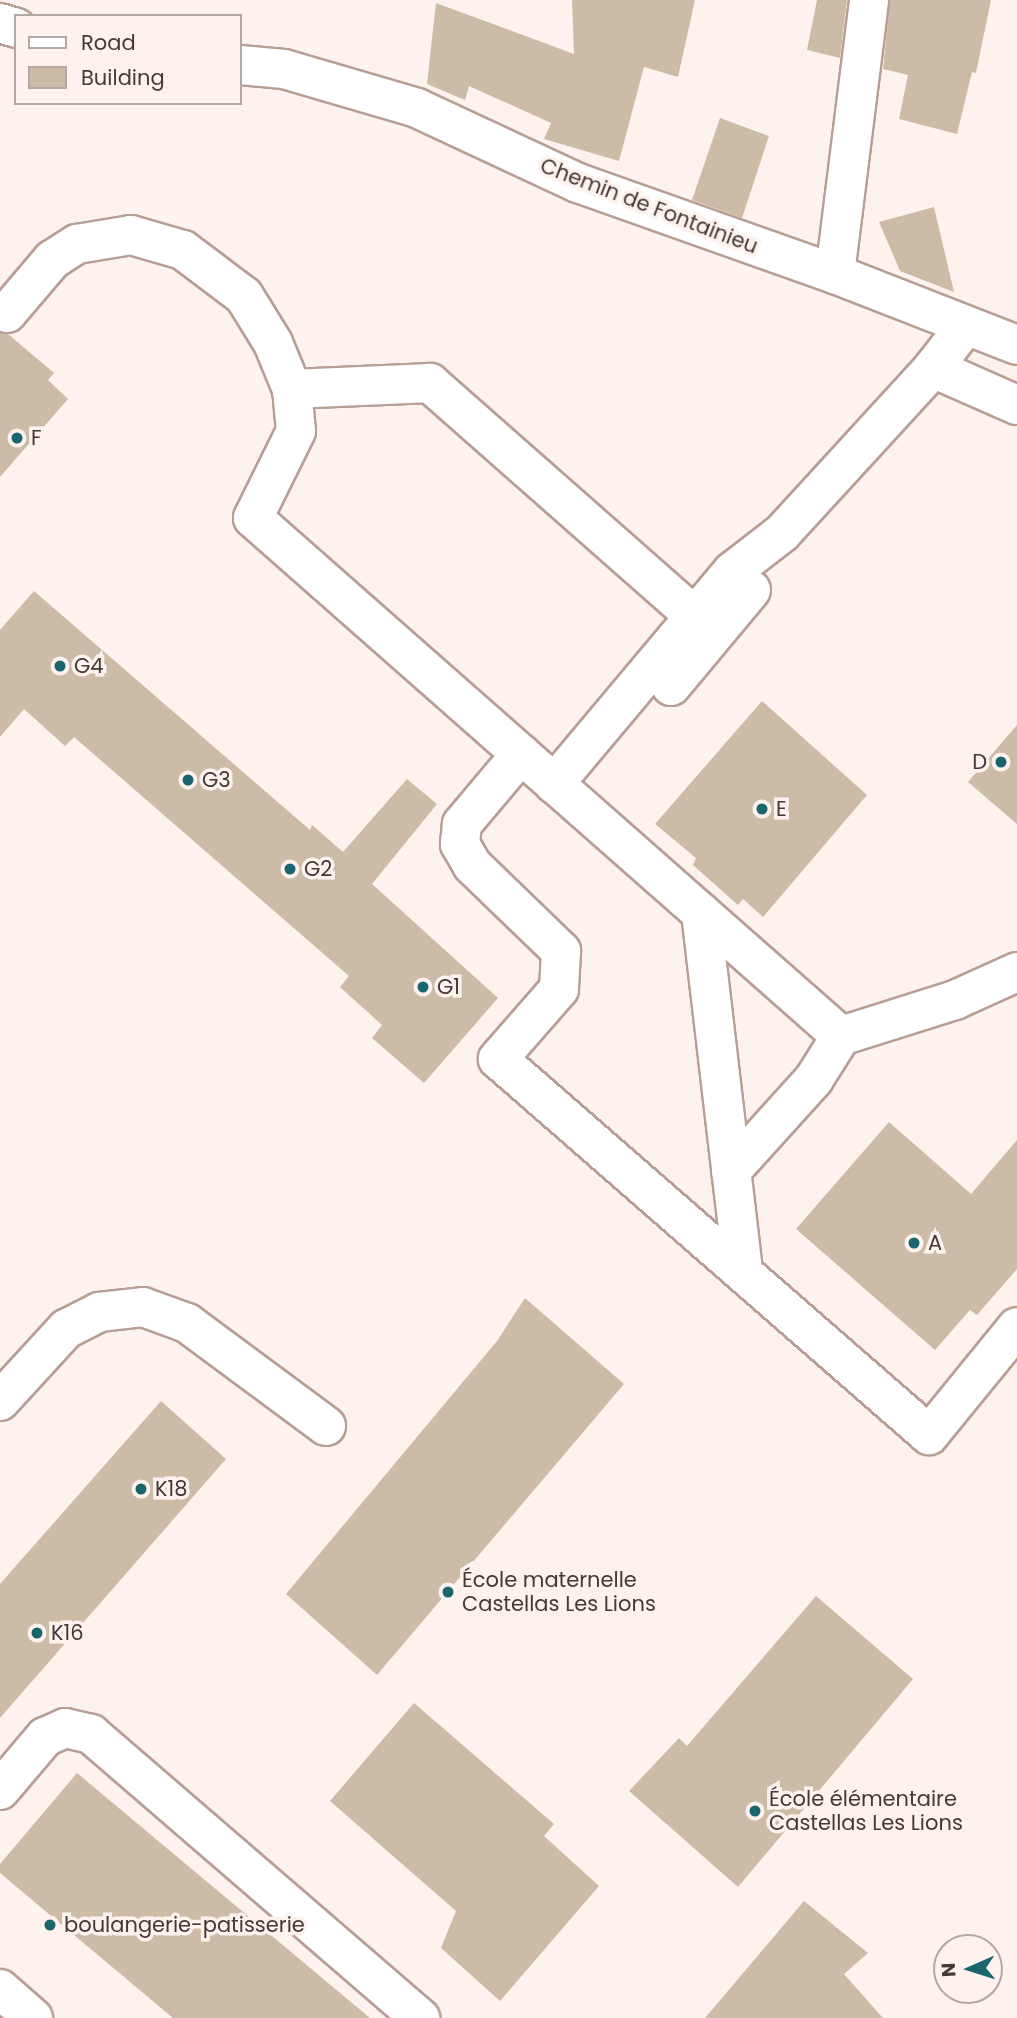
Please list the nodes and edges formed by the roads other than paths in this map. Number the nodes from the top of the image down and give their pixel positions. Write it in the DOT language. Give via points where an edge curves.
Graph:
graph roads {
  1 [pos="869,0"];
  2 [pos="242,65"];
  3 [pos="835,274"];
  4 [pos="7,313"];
  5 [pos="964,328"];
  6 [pos="1017,345"];
  7 [pos="933,368"];
  8 [pos="292,389"];
  9 [pos="1017,405"];
  10 [pos="782,533"];
  11 [pos="694,615"];
  12 [pos="520,754"];
  13 [pos="564,792"];
  14 [pos="701,914"];
  15 [pos="1017,972"];
  16 [pos="841,1036"];
  17 [pos="732,1171"];
  18 [pos="743,1272"];
  19 [pos="1017,1326"];
  20 [pos="0,1401"];
  21 [pos="326,1426"];
  22 [pos="0,1790"];
  23 [pos="0,1989"];
  24 [pos="33,2018"];
  25 [pos="420,2018"];
  1 -- 3 [label="street"];
  2 -- 3 [label="street, Chemin de Fontainieu" via="284,69 417,108 578,183"];
  3 -- 5 [label="street, Chemin de Fontainieu"];
  4 -- 8 [label="street" via="52,260 77,244 131,235 155,240 183,250 244,296 273,343"];
  5 -- 6 [label="street, Chemin de Fontainieu"];
  5 -- 7 [label="street"];
  7 -- 9 [label="street"];
  7 -- 10 [label="street"];
  8 -- 11 [label="street" via="430,383"];
  8 -- 12 [label="street" via="296,431 253,518"];
  10 -- 11 [label="street" via="733,571"];
  10 -- 13 [label="street" via="761,579"];
  11 -- 13 [label="street"];
  12 -- 13 [label="street"];
  12 -- 18 [label="street" via="462,824 460,844 472,865 561,951 559,989 498,1059"];
  13 -- 14 [label="street"];
  14 -- 16 [label="street"];
  14 -- 17 [label="street"];
  15 -- 16 [label="street" via="955,1000"];
  16 -- 17 [label="street" via="814,1079"];
  17 -- 18 [label="street"];
  18 -- 19 [label="street" via="929,1435"];
  20 -- 21 [label="street" via="66,1329 99,1312 143,1307 187,1323"];
  22 -- 25 [label="street" via="45,1737 65,1728 91,1734"];
  23 -- 24 [label="street"];
}
